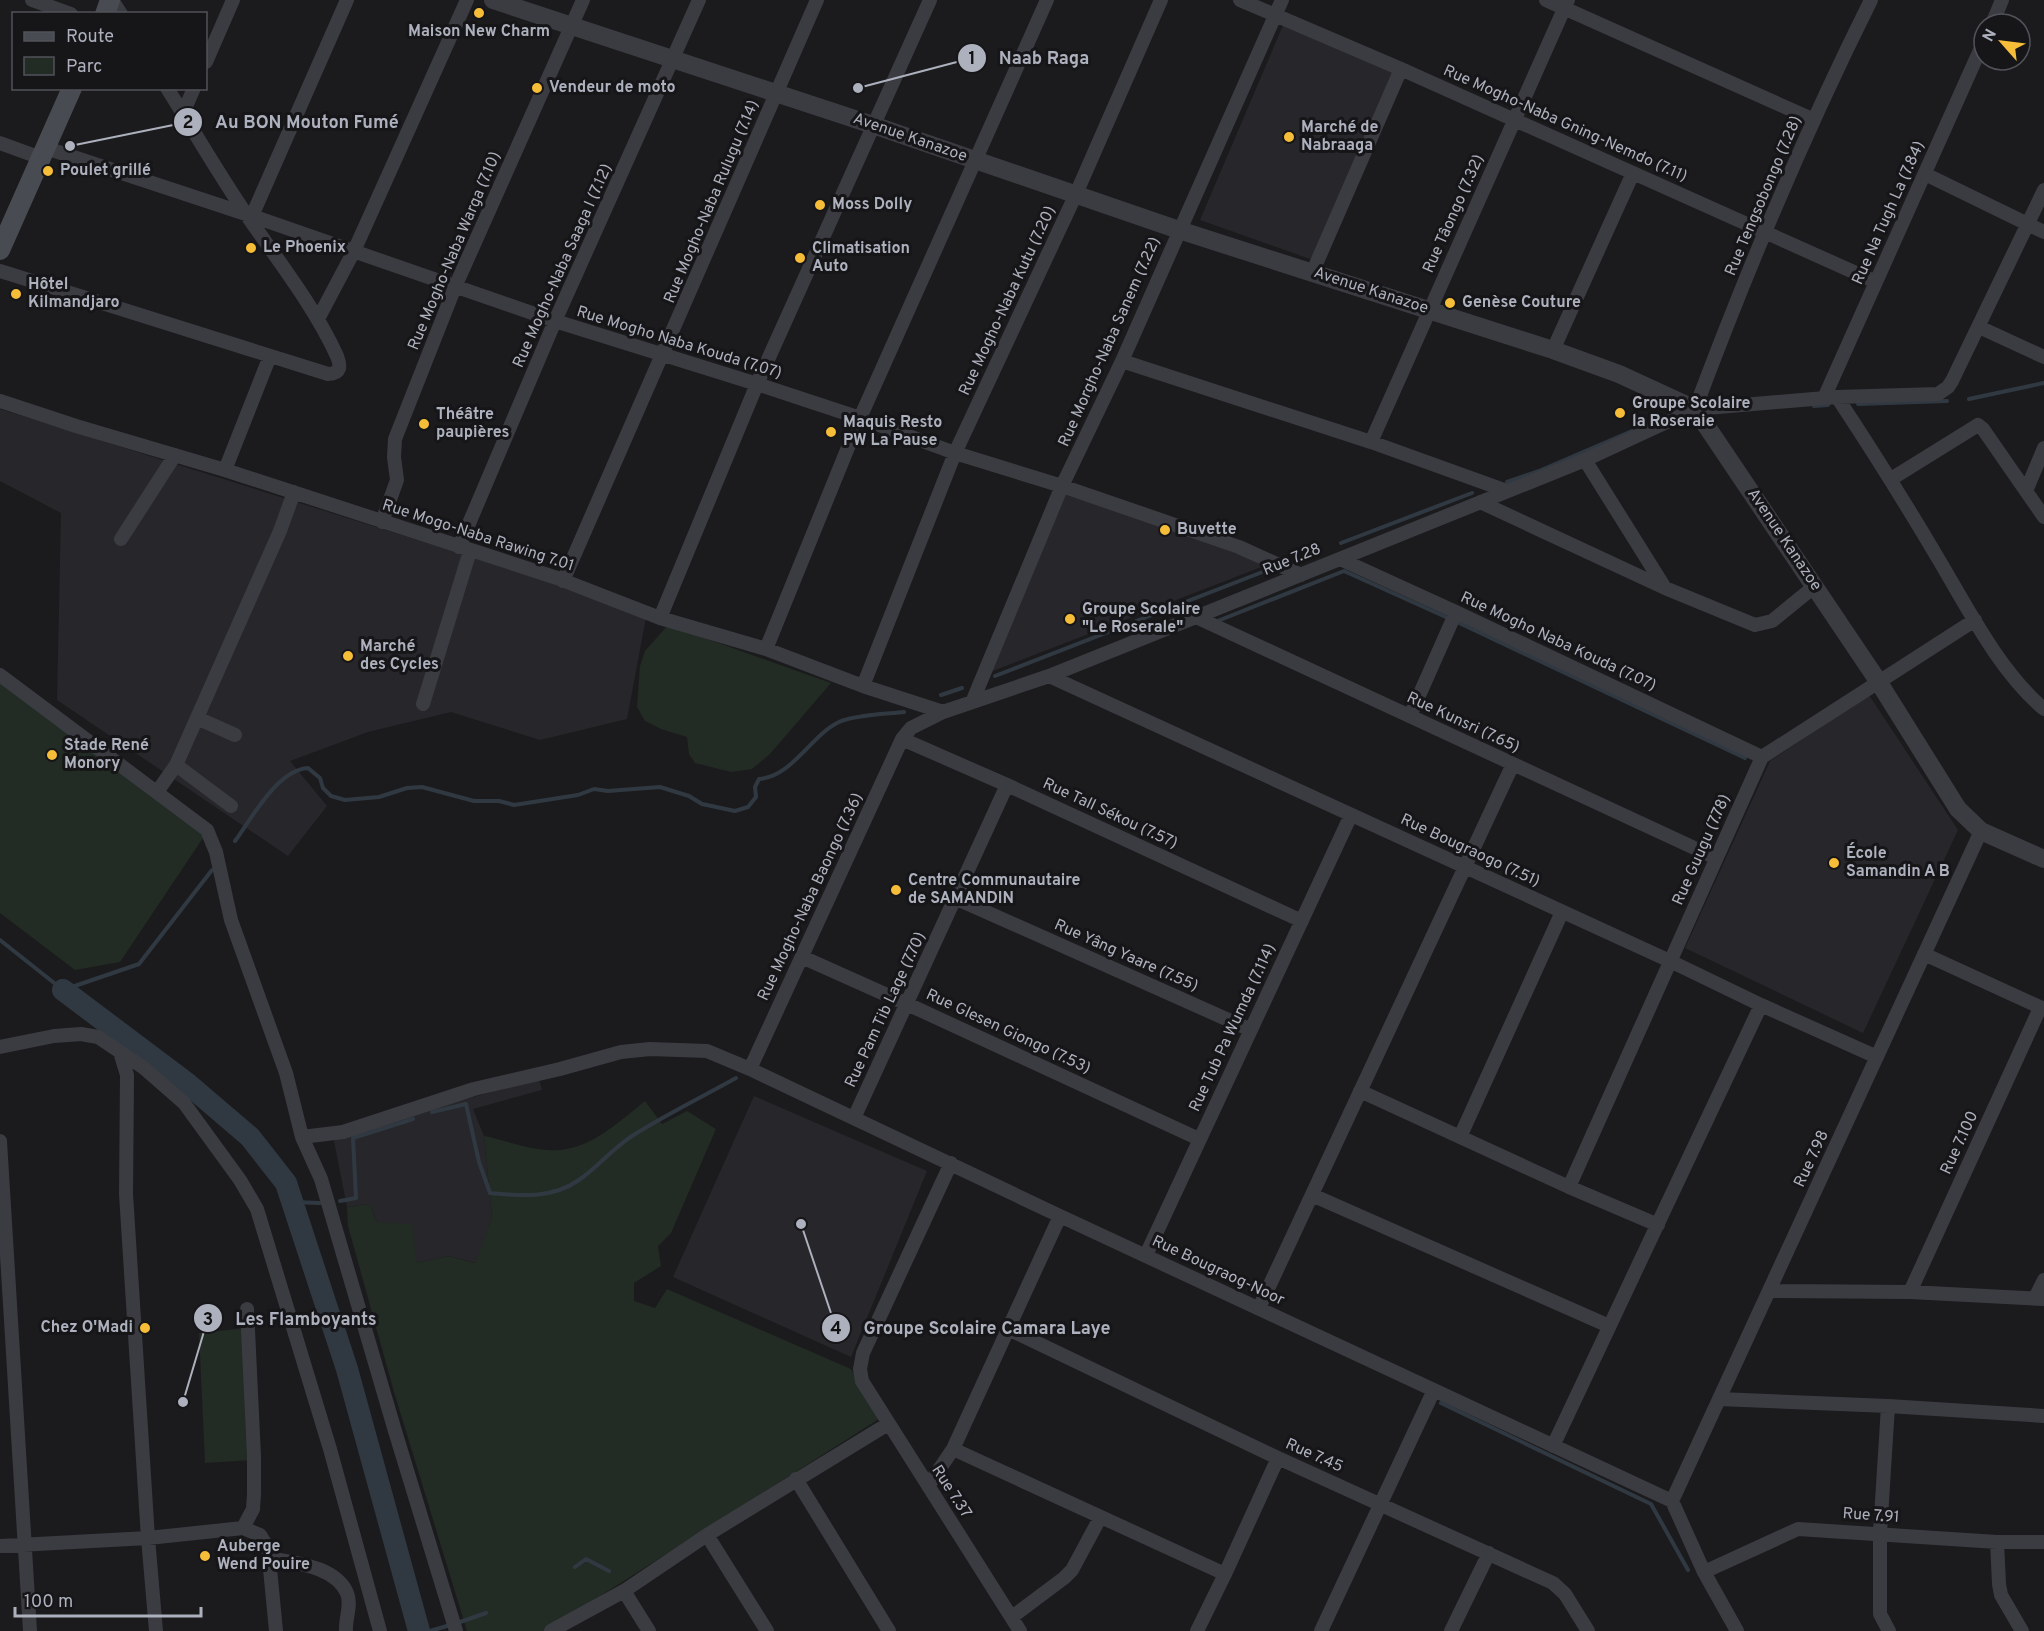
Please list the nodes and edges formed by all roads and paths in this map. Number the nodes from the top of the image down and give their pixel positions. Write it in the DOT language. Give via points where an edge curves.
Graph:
graph roads {
  1 [pos="32,0"];
  2 [pos="233,0"];
  3 [pos="347,0"];
  4 [pos="467,0"];
  5 [pos="493,0"];
  6 [pos="583,0"];
  7 [pos="699,0"];
  8 [pos="817,0"];
  9 [pos="930,0"];
  10 [pos="1047,0"];
  11 [pos="1161,0"];
  12 [pos="1240,0"];
  13 [pos="1282,0"];
  14 [pos="1546,0"];
  15 [pos="1867,1"];
  16 [pos="1566,4"];
  17 [pos="66,12"];
  18 [pos="1275,15"];
  19 [pos="572,25"];
  20 [pos="207,60"];
  21 [pos="673,60"];
  22 [pos="1972,68"];
  23 [pos="1401,69"];
  24 [pos="71,90"];
  25 [pos="168,90"];
  26 [pos="193,90"];
  27 [pos="776,95"];
  28 [pos="183,113"];
  29 [pos="1514,120"];
  30 [pos="1814,120"];
  31 [pos="873,126"];
  32 [pos="0,143"];
  33 [pos="44,153"];
  34 [pos="975,160"];
  35 [pos="1633,173"];
  36 [pos="1924,174"];
  37 [pos="2044,190"];
  38 [pos="1076,194"];
  39 [pos="249,215"];
  40 [pos="2028,225"];
  41 [pos="1179,230"];
  42 [pos="1766,232"];
  43 [pos="2044,232"];
  44 [pos="0,250"];
  45 [pos="354,251"];
  46 [pos="0,271"];
  47 [pos="1313,272"];
  48 [pos="1876,282"];
  49 [pos="455,287"];
  50 [pos="1429,310"];
  51 [pos="318,319"];
  52 [pos="555,321"];
  53 [pos="1979,327"];
  54 [pos="1553,350"];
  55 [pos="664,354"];
  56 [pos="270,356"];
  57 [pos="2044,357"];
  58 [pos="1122,361"];
  59 [pos="757,384"];
  60 [pos="1831,397"];
  61 [pos="0,401"];
  62 [pos="1695,409"];
  63 [pos="860,418"];
  64 [pos="1371,442"];
  65 [pos="2044,448"];
  66 [pos="955,453"];
  67 [pos="174,455"];
  68 [pos="1585,460"];
  69 [pos="225,470"];
  70 [pos="1891,479"];
  71 [pos="1062,486"];
  72 [pos="1507,491"];
  73 [pos="2026,491"];
  74 [pos="294,492"];
  75 [pos="1480,502"];
  76 [pos="2044,517"];
  77 [pos="382,522"];
  78 [pos="121,539"];
  79 [pos="464,549"];
  80 [pos="1340,559"];
  81 [pos="1301,574"];
  82 [pos="563,581"];
  83 [pos="1815,586"];
  84 [pos="1665,588"];
  85 [pos="1456,612"];
  86 [pos="1196,617"];
  87 [pos="660,618"];
  88 [pos="1975,620"];
  89 [pos="766,649"];
  90 [pos="0,675"];
  91 [pos="1049,676"];
  92 [pos="1878,681"];
  93 [pos="863,686"];
  94 [pos="973,700"];
  95 [pos="423,704"];
  96 [pos="2044,709"];
  97 [pos="943,712"];
  98 [pos="1410,716"];
  99 [pos="198,718"];
  100 [pos="235,735"];
  101 [pos="902,739"];
  102 [pos="1762,757"];
  103 [pos="1513,764"];
  104 [pos="176,765"];
  105 [pos="1007,785"];
  106 [pos="157,792"];
  107 [pos="231,806"];
  108 [pos="1351,815"];
  109 [pos="1981,831"];
  110 [pos="1716,858"];
  111 [pos="2044,859"];
  112 [pos="1465,867"];
  113 [pos="956,898"];
  114 [pos="1562,912"];
  115 [pos="1302,921"];
  116 [pos="1924,954"];
  117 [pos="802,957"];
  118 [pos="1670,961"];
  119 [pos="907,1004"];
  120 [pos="1761,1005"];
  121 [pos="2042,1009"];
  122 [pos="1251,1030"];
  123 [pos="0,1047"];
  124 [pos="120,1052"];
  125 [pos="1877,1057"];
  126 [pos="750,1069"];
  127 [pos="1360,1091"];
  128 [pos="854,1118"];
  129 [pos="302,1137"];
  130 [pos="1460,1137"];
  131 [pos="1199,1139"];
  132 [pos="0,1141"];
  133 [pos="951,1163"];
  134 [pos="1569,1187"];
  135 [pos="1312,1195"];
  136 [pos="1060,1216"];
  137 [pos="1658,1225"];
  138 [pos="1146,1255"];
  139 [pos="2044,1280"];
  140 [pos="1769,1290"];
  141 [pos="1910,1292"];
  142 [pos="2040,1298"];
  143 [pos="1259,1308"];
  144 [pos="247,1309"];
  145 [pos="1609,1326"];
  146 [pos="1008,1329"];
  147 [pos="1434,1390"];
  148 [pos="1719,1399"];
  149 [pos="1888,1407"];
  150 [pos="2044,1416"];
  151 [pos="888,1424"];
  152 [pos="1553,1446"];
  153 [pos="953,1449"];
  154 [pos="1278,1458"];
  155 [pos="796,1479"];
  156 [pos="928,1486"];
  157 [pos="1672,1501"];
  158 [pos="1380,1504"];
  159 [pos="1100,1518"];
  160 [pos="243,1528"];
  161 [pos="1880,1533"];
  162 [pos="707,1535"];
  163 [pos="148,1538"];
  164 [pos="1997,1542"];
  165 [pos="2044,1542"];
  166 [pos="25,1545"];
  167 [pos="0,1546"];
  168 [pos="1489,1553"];
  169 [pos="270,1558"];
  170 [pos="1704,1572"];
  171 [pos="1225,1574"];
  172 [pos="624,1591"];
  173 [pos="1012,1617"];
  174 [pos="30,1631"];
  175 [pos="156,1631"];
  176 [pos="276,1631"];
  177 [pos="346,1631"];
  178 [pos="380,1631"];
  179 [pos="456,1631"];
  180 [pos="551,1631"];
  181 [pos="649,1631"];
  182 [pos="767,1631"];
  183 [pos="889,1631"];
  184 [pos="1020,1631"];
  185 [pos="1197,1631"];
  186 [pos="1321,1631"];
  187 [pos="1451,1631"];
  188 [pos="1588,1631"];
  189 [pos="1737,1631"];
  190 [pos="1889,1631"];
  191 [pos="2022,1631"];
  1 -- 17 [label="street"];
  2 -- 20 [label="street"];
  3 -- 39 [label="street"];
  4 -- 45 [label="street"];
  5 -- 19 [label="street, Avenue Kanazoe"];
  6 -- 19 [label="street, Rue Mogho-Naba Warga (7.10)"];
  7 -- 21 [label="street, Rue Mogho-Naba Saaga I (7.12)"];
  8 -- 27 [label="street, Rue Mogho-Naba Rulugu (7.14)"];
  9 -- 31 [label="street"];
  10 -- 34 [label="street"];
  11 -- 38 [label="street, Rue Mogho-Naba Kutu (7.20)"];
  12 -- 18 [label="street, Rue Mogho-Naba Gning-Nemdo (7.11)"];
  13 -- 18 [label="street, Rue Morgho-Naba Sanem (7.22)"];
  14 -- 16 [label="street"];
  15 -- 30 [label="street, Rue Tengsobongo (7.28)"];
  16 -- 29 [label="street, Rue Tâongo (7.32)"];
  16 -- 30 [label="street"];
  18 -- 23 [label="street, Rue Mogho-Naba Gning-Nemdo (7.11)"];
  18 -- 41 [label="street, Rue Morgho-Naba Sanem (7.22)"];
  19 -- 21 [label="street, Avenue Kanazoe"];
  19 -- 49 [label="street, Rue Mogho-Naba Warga (7.10)"];
  21 -- 27 [label="street, Avenue Kanazoe"];
  21 -- 52 [label="street, Rue Mogho-Naba Saaga I (7.12)"];
  22 -- 36 [label="street, Rue Na Tugh La (7.84)"];
  23 -- 29 [label="street, Rue Mogho-Naba Gning-Nemdo (7.11)"];
  23 -- 47 [label="street"];
  24 -- 33 [label="main road"];
  25 -- 28 [label="street"];
  26 -- 28 [label="street"];
  27 -- 31 [label="street, Avenue Kanazoe"];
  27 -- 55 [label="street, Rue Mogho-Naba Rulugu (7.14)"];
  28 -- 39 [label="street"];
  29 -- 35 [label="street, Rue Mogho-Naba Gning-Nemdo (7.11)"];
  29 -- 50 [label="street, Rue Tâongo (7.32)"];
  30 -- 42 [label="street, Rue Tengsobongo (7.28)"];
  31 -- 34 [label="street, Avenue Kanazoe"];
  31 -- 59 [label="street"];
  32 -- 33 [label="street, Rue Mogho Naba Kouda (7.07)"];
  33 -- 39 [label="street, Rue Mogho Naba Kouda (7.07)"];
  33 -- 44 [label="main road"];
  34 -- 38 [label="street, Avenue Kanazoe"];
  34 -- 63 [label="street"];
  35 -- 42 [label="street, Rue Mogho-Naba Gning-Nemdo (7.11)"];
  35 -- 54 [label="street"];
  36 -- 40 [label="street"];
  36 -- 48 [label="street, Rue Na Tugh La (7.84)"];
  37 -- 40 [label="street"];
  38 -- 41 [label="street, Avenue Kanazoe"];
  38 -- 66 [label="street, Rue Mogho-Naba Kutu (7.20)"];
  39 -- 45 [label="street, Rue Mogho Naba Kouda (7.07)"];
  39 -- 51 [label="street"];
  40 -- 43 [label="street"];
  40 -- 53 [label="street"];
  41 -- 47 [label="street, Avenue Kanazoe"];
  41 -- 58 [label="street, Rue Morgho-Naba Sanem (7.22)"];
  42 -- 48 [label="street, Rue Mogho-Naba Gning-Nemdo (7.11)"];
  42 -- 62 [label="street, Rue Tengsobongo (7.28)"];
  45 -- 49 [label="street, Rue Mogho Naba Kouda (7.07)"];
  45 -- 51 [label="street"];
  46 -- 56 [label="street"];
  47 -- 50 [label="street, Avenue Kanazoe"];
  48 -- 60 [label="street, Rue Na Tugh La (7.84)"];
  49 -- 52 [label="street, Rue Mogho Naba Kouda (7.07)"];
  49 -- 77 [label="street, Rue Mogho-Naba Warga (7.10)" via="394,439 397,480"];
  50 -- 54 [label="street, Avenue Kanazoe"];
  50 -- 64 [label="street, Rue Tâongo (7.32)"];
  51 -- 56 [label="street" via="337,357 339,372 328,374"];
  52 -- 55 [label="street, Rue Mogho Naba Kouda (7.07)"];
  52 -- 79 [label="street, Rue Mogho-Naba Saaga I (7.12)"];
  53 -- 57 [label="street"];
  53 -- 60 [label="street" via="1952,381 1938,394"];
  54 -- 62 [label="street, Avenue Kanazoe"];
  55 -- 59 [label="street, Rue Mogho Naba Kouda (7.07)"];
  55 -- 82 [label="street, Rue Mogho-Naba Rulugu (7.14)"];
  56 -- 69 [label="street"];
  58 -- 64 [label="street"];
  58 -- 71 [label="street, Rue Morgho-Naba Sanem (7.22)"];
  59 -- 63 [label="street, Rue Mogho Naba Kouda (7.07)"];
  59 -- 87 [label="street"];
  60 -- 62 [label="street"];
  60 -- 70 [label="street"];
  61 -- 67 [label="street, Rue Mogo-Naba Rawing 7.01"];
  62 -- 68 [label="street, Rue 7.28"];
  62 -- 83 [label="street, Avenue Kanazoe"];
  63 -- 66 [label="street, Rue Mogho Naba Kouda (7.07)"];
  63 -- 89 [label="street"];
  64 -- 72 [label="street"];
  65 -- 73 [label="street"];
  66 -- 71 [label="street, Rue Mogho Naba Kouda (7.07)"];
  66 -- 93 [label="street, Rue Mogho-Naba Kutu (7.20)"];
  67 -- 69 [label="street, Rue Mogo-Naba Rawing 7.01"];
  67 -- 78 [label="street"];
  68 -- 72 [label="street, Rue 7.28"];
  68 -- 84 [label="street"];
  69 -- 74 [label="street, Rue Mogo-Naba Rawing 7.01"];
  70 -- 73 [label="street" via="1978,425"];
  70 -- 88 [label="street"];
  71 -- 81 [label="street, Rue Mogho Naba Kouda (7.07)" via="1239,547"];
  71 -- 94 [label="street, Rue Morgho-Naba Sanem (7.22)"];
  72 -- 75 [label="street, Rue 7.28"];
  73 -- 76 [label="street"];
  74 -- 77 [label="street, Rue Mogo-Naba Rawing 7.01"];
  74 -- 99 [label="street"];
  75 -- 80 [label="street, Rue 7.28"];
  75 -- 84 [label="street"];
  77 -- 79 [label="street, Rue Mogo-Naba Rawing 7.01"];
  79 -- 82 [label="street, Rue Mogo-Naba Rawing 7.01"];
  79 -- 95 [label="street, Rue Mogho-Naba Saaga I (7.12)"];
  80 -- 81 [label="street, Rue 7.28"];
  80 -- 85 [label="street, Rue Mogho Naba Kouda (7.07)"];
  81 -- 86 [label="street, Rue 7.28"];
  82 -- 87 [label="street, Rue Mogo-Naba Rawing 7.01"];
  83 -- 84 [label="street" via="1772,621 1759,625"];
  83 -- 92 [label="street, Avenue Kanazoe"];
  85 -- 98 [label="street"];
  85 -- 102 [label="street, Rue Mogho Naba Kouda (7.07)"];
  86 -- 91 [label="street, Rue 7.28"];
  86 -- 98 [label="street, Rue Kunsri (7.65)"];
  87 -- 89 [label="street, Rue Mogo-Naba Rawing 7.01"];
  88 -- 92 [label="street"];
  88 -- 96 [label="street" via="2026,693"];
  89 -- 93 [label="street, Rue Mogo-Naba Rawing 7.01"];
  90 -- 106 [label="street"];
  91 -- 94 [label="street, Rue 7.28"];
  91 -- 108 [label="street, Rue Bougraogo (7.51)"];
  92 -- 102 [label="street"];
  92 -- 109 [label="street, Avenue Kanazoe" via="1958,810"];
  93 -- 97 [label="street, Rue Mogo-Naba Rawing 7.01"];
  94 -- 97 [label="street, Rue 7.28"];
  97 -- 101 [label="street, Rue 7.28" via="911,728"];
  98 -- 103 [label="street, Rue Kunsri (7.65)"];
  99 -- 100 [label="street"];
  99 -- 104 [label="street"];
  101 -- 105 [label="street, Rue Tall Sékou (7.57)"];
  101 -- 117 [label="street, Rue Mogho-Naba Baongo (7.36)"];
  102 -- 110 [label="street, Rue Guugu (7.78)"];
  103 -- 110 [label="street, Rue Kunsri (7.65)"];
  103 -- 112 [label="street"];
  104 -- 106 [label="street"];
  104 -- 107 [label="street"];
  105 -- 113 [label="street, Rue Pam Tib Lage (7.70)"];
  105 -- 115 [label="street, Rue Tall Sékou (7.57)"];
  106 -- 129 [label="street" via="207,830 216,852 231,920 286,1073"];
  108 -- 112 [label="street, Rue Bougraogo (7.51)"];
  108 -- 115 [label="street, Rue Tub Pa Wumda (7.114)"];
  109 -- 111 [label="street, Avenue Kanazoe"];
  109 -- 116 [label="street, Rue 7.98"];
  110 -- 118 [label="street, Rue Guugu (7.78)"];
  112 -- 114 [label="street, Rue Bougraogo (7.51)"];
  112 -- 127 [label="street"];
  113 -- 119 [label="street, Rue Pam Tib Lage (7.70)"];
  113 -- 122 [label="street, Rue Yâng Yaare (7.55)"];
  114 -- 118 [label="street, Rue Bougraogo (7.51)"];
  114 -- 130 [label="street"];
  115 -- 122 [label="street, Rue Tub Pa Wumda (7.114)"];
  116 -- 121 [label="street"];
  116 -- 125 [label="street, Rue 7.98"];
  117 -- 119 [label="street, Rue Glesen Giongo (7.53)"];
  117 -- 126 [label="street, Rue Mogho-Naba Baongo (7.36)"];
  118 -- 120 [label="street, Rue Bougraogo (7.51)"];
  118 -- 134 [label="street, Rue Guugu (7.78)"];
  119 -- 128 [label="street, Rue Pam Tib Lage (7.70)"];
  119 -- 131 [label="street, Rue Glesen Giongo (7.53)"];
  120 -- 125 [label="street, Rue Bougraogo (7.51)"];
  120 -- 137 [label="street"];
  121 -- 141 [label="street, Rue 7.100"];
  122 -- 131 [label="street, Rue Tub Pa Wumda (7.114)"];
  123 -- 124 [label="street" via="81,1034 98,1037"];
  124 -- 163 [label="street" via="127,1075 126,1194"];
  124 -- 178 [label="street" via="184,1103 257,1209"];
  125 -- 140 [label="street, Rue 7.98"];
  126 -- 128 [label="street, Rue Bougraog-Noor"];
  126 -- 129 [label="street, Rue Bougraog-Noor" via="707,1051 621,1052 474,1089 343,1132"];
  127 -- 130 [label="street"];
  127 -- 135 [label="street"];
  128 -- 133 [label="street, Rue Bougraog-Noor"];
  129 -- 179 [label="street" via="321,1179"];
  130 -- 134 [label="street"];
  131 -- 138 [label="street, Rue Tub Pa Wumda (7.114)"];
  132 -- 166 [label="street"];
  133 -- 136 [label="street, Rue Bougraog-Noor"];
  133 -- 151 [label="street, Rue 7.37" via="863,1353 862,1381"];
  134 -- 137 [label="street"];
  135 -- 143 [label="street"];
  135 -- 145 [label="street"];
  136 -- 138 [label="street, Rue Bougraog-Noor"];
  136 -- 146 [label="street"];
  137 -- 145 [label="street"];
  138 -- 143 [label="street, Rue Bougraog-Noor"];
  139 -- 142 [label="street"];
  140 -- 141 [label="street"];
  140 -- 148 [label="street, Rue 7.98"];
  141 -- 142 [label="street"];
  143 -- 147 [label="street, Rue Bougraog-Noor"];
  144 -- 160 [label="street" via="254,1494 253,1509"];
  145 -- 152 [label="street"];
  146 -- 153 [label="street"];
  146 -- 154 [label="street, Rue 7.45"];
  147 -- 152 [label="street, Rue Bougraog-Noor"];
  147 -- 158 [label="street"];
  148 -- 149 [label="street"];
  148 -- 157 [label="street, Rue 7.98"];
  149 -- 150 [label="street"];
  149 -- 161 [label="street"];
  151 -- 155 [label="street"];
  151 -- 156 [label="street, Rue 7.37"];
  152 -- 157 [label="street, Rue Bougraog-Noor"];
  153 -- 156 [label="street"];
  153 -- 159 [label="street"];
  154 -- 158 [label="street, Rue 7.45"];
  154 -- 171 [label="street"];
  155 -- 162 [label="street"];
  155 -- 183 [label="street"];
  156 -- 173 [label="street, Rue 7.37"];
  157 -- 170 [label="street"];
  158 -- 168 [label="street, Rue 7.45"];
  158 -- 186 [label="street"];
  159 -- 171 [label="street"];
  159 -- 173 [label="street" via="1072,1570"];
  160 -- 163 [label="street"];
  160 -- 169 [label="street" via="260,1535"];
  161 -- 164 [label="street, Rue 7.91"];
  161 -- 170 [label="street, Rue 7.91" via="1798,1529"];
  161 -- 190 [label="street" via="1880,1614"];
  162 -- 172 [label="street"];
  162 -- 182 [label="street"];
  163 -- 166 [label="street"];
  163 -- 175 [label="street"];
  164 -- 165 [label="street, Rue 7.91"];
  164 -- 191 [label="street" via="2001,1595"];
  166 -- 167 [label="street"];
  166 -- 174 [label="street"];
  168 -- 187 [label="street"];
  168 -- 188 [label="street, Rue 7.45" via="1553,1583 1565,1594"];
  169 -- 176 [label="street"];
  169 -- 177 [label="street" via="314,1568 339,1583 347,1593"];
  170 -- 189 [label="street"];
  171 -- 185 [label="street"];
  172 -- 180 [label="street"];
  172 -- 181 [label="street"];
  173 -- 184 [label="street, Rue 7.37"];
}
